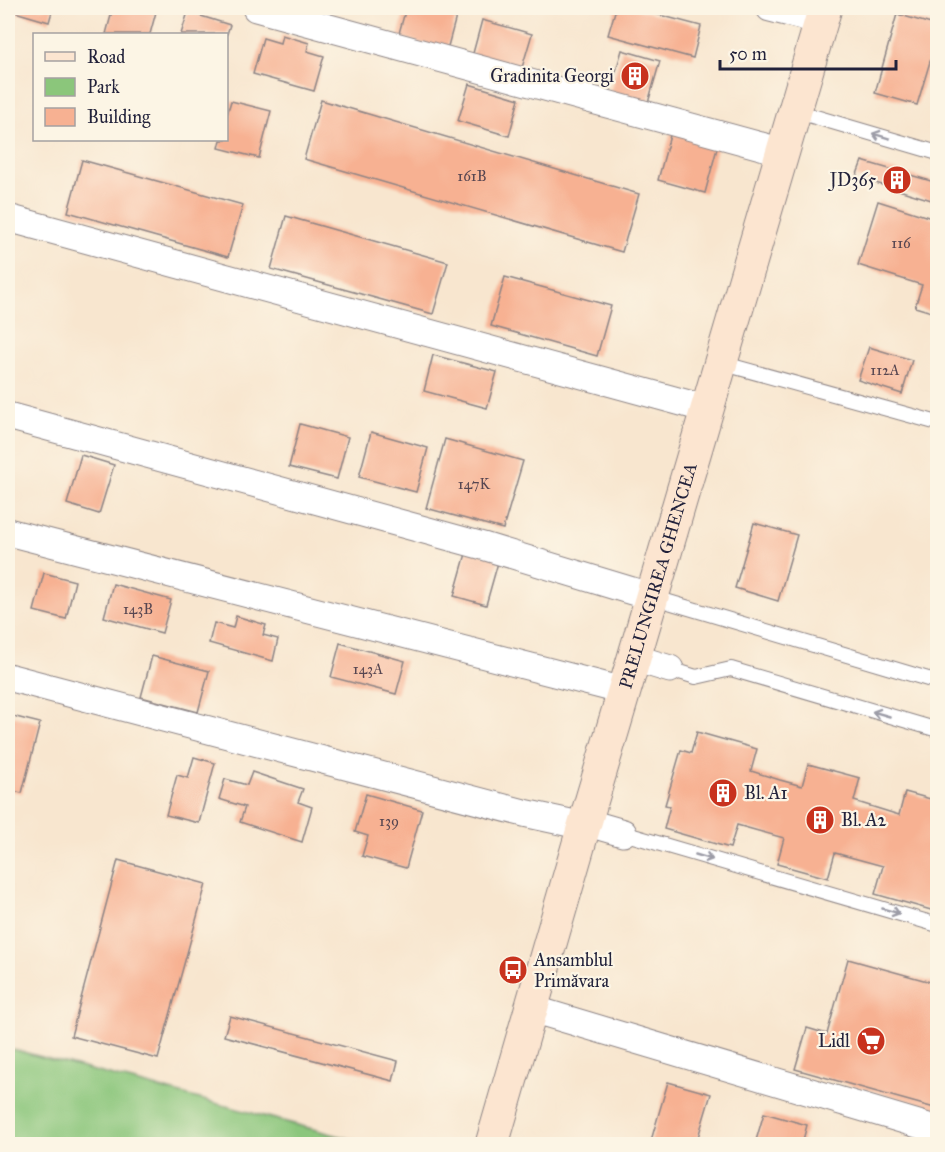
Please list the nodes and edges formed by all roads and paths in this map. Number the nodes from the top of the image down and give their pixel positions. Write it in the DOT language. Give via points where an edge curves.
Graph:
graph roads {
  1 [pos="256,8"];
  2 [pos="770,8"];
  3 [pos="823,14"];
  4 [pos="795,111"];
  5 [pos="783,152"];
  6 [pos="938,153"];
  7 [pos="8,218"];
  8 [pos="721,363"];
  9 [pos="707,409"];
  10 [pos="8,416"];
  11 [pos="938,423"];
  12 [pos="8,532"];
  13 [pos="651,597"];
  14 [pos="634,658"];
  15 [pos="670,669"];
  16 [pos="8,677"];
  17 [pos="938,682"];
  18 [pos="624,691"];
  19 [pos="938,730"];
  20 [pos="584,824"];
  21 [pos="635,837"];
  22 [pos="938,925"];
  23 [pos="531,1009"];
  24 [pos="938,1130"];
  25 [pos="492,1144"];
  1 -- 5 [label="street"];
  2 -- 3 [label="street"];
  3 -- 4 [label="main road, PRELUNGIREA GHENCEA"];
  4 -- 5 [label="main road, PRELUNGIREA GHENCEA"];
  6 -- 4 [label="lane, one-way"];
  5 -- 8 [label="main road, PRELUNGIREA GHENCEA"];
  7 -- 9 [label="street"];
  8 -- 9 [label="main road, PRELUNGIREA GHENCEA"];
  8 -- 11 [label="lane"];
  9 -- 13 [label="main road, PRELUNGIREA GHENCEA"];
  10 -- 13 [label="street" via="483,546"];
  12 -- 18 [label="street"];
  13 -- 14 [label="main road, PRELUNGIREA GHENCEA"];
  13 -- 17 [label="lane"];
  14 -- 15 [label="street"];
  14 -- 18 [label="main road, PRELUNGIREA GHENCEA"];
  19 -- 15 [label="lane, one-way" via="731,669 696,677"];
  16 -- 20 [label="street" via="524,813"];
  18 -- 20 [label="main road, PRELUNGIREA GHENCEA"];
  20 -- 21 [label="street"];
  20 -- 23 [label="main road, PRELUNGIREA GHENCEA"];
  21 -- 22 [label="lane, one-way"];
  23 -- 24 [label="street"];
  23 -- 25 [label="main road, PRELUNGIREA GHENCEA"];
}
